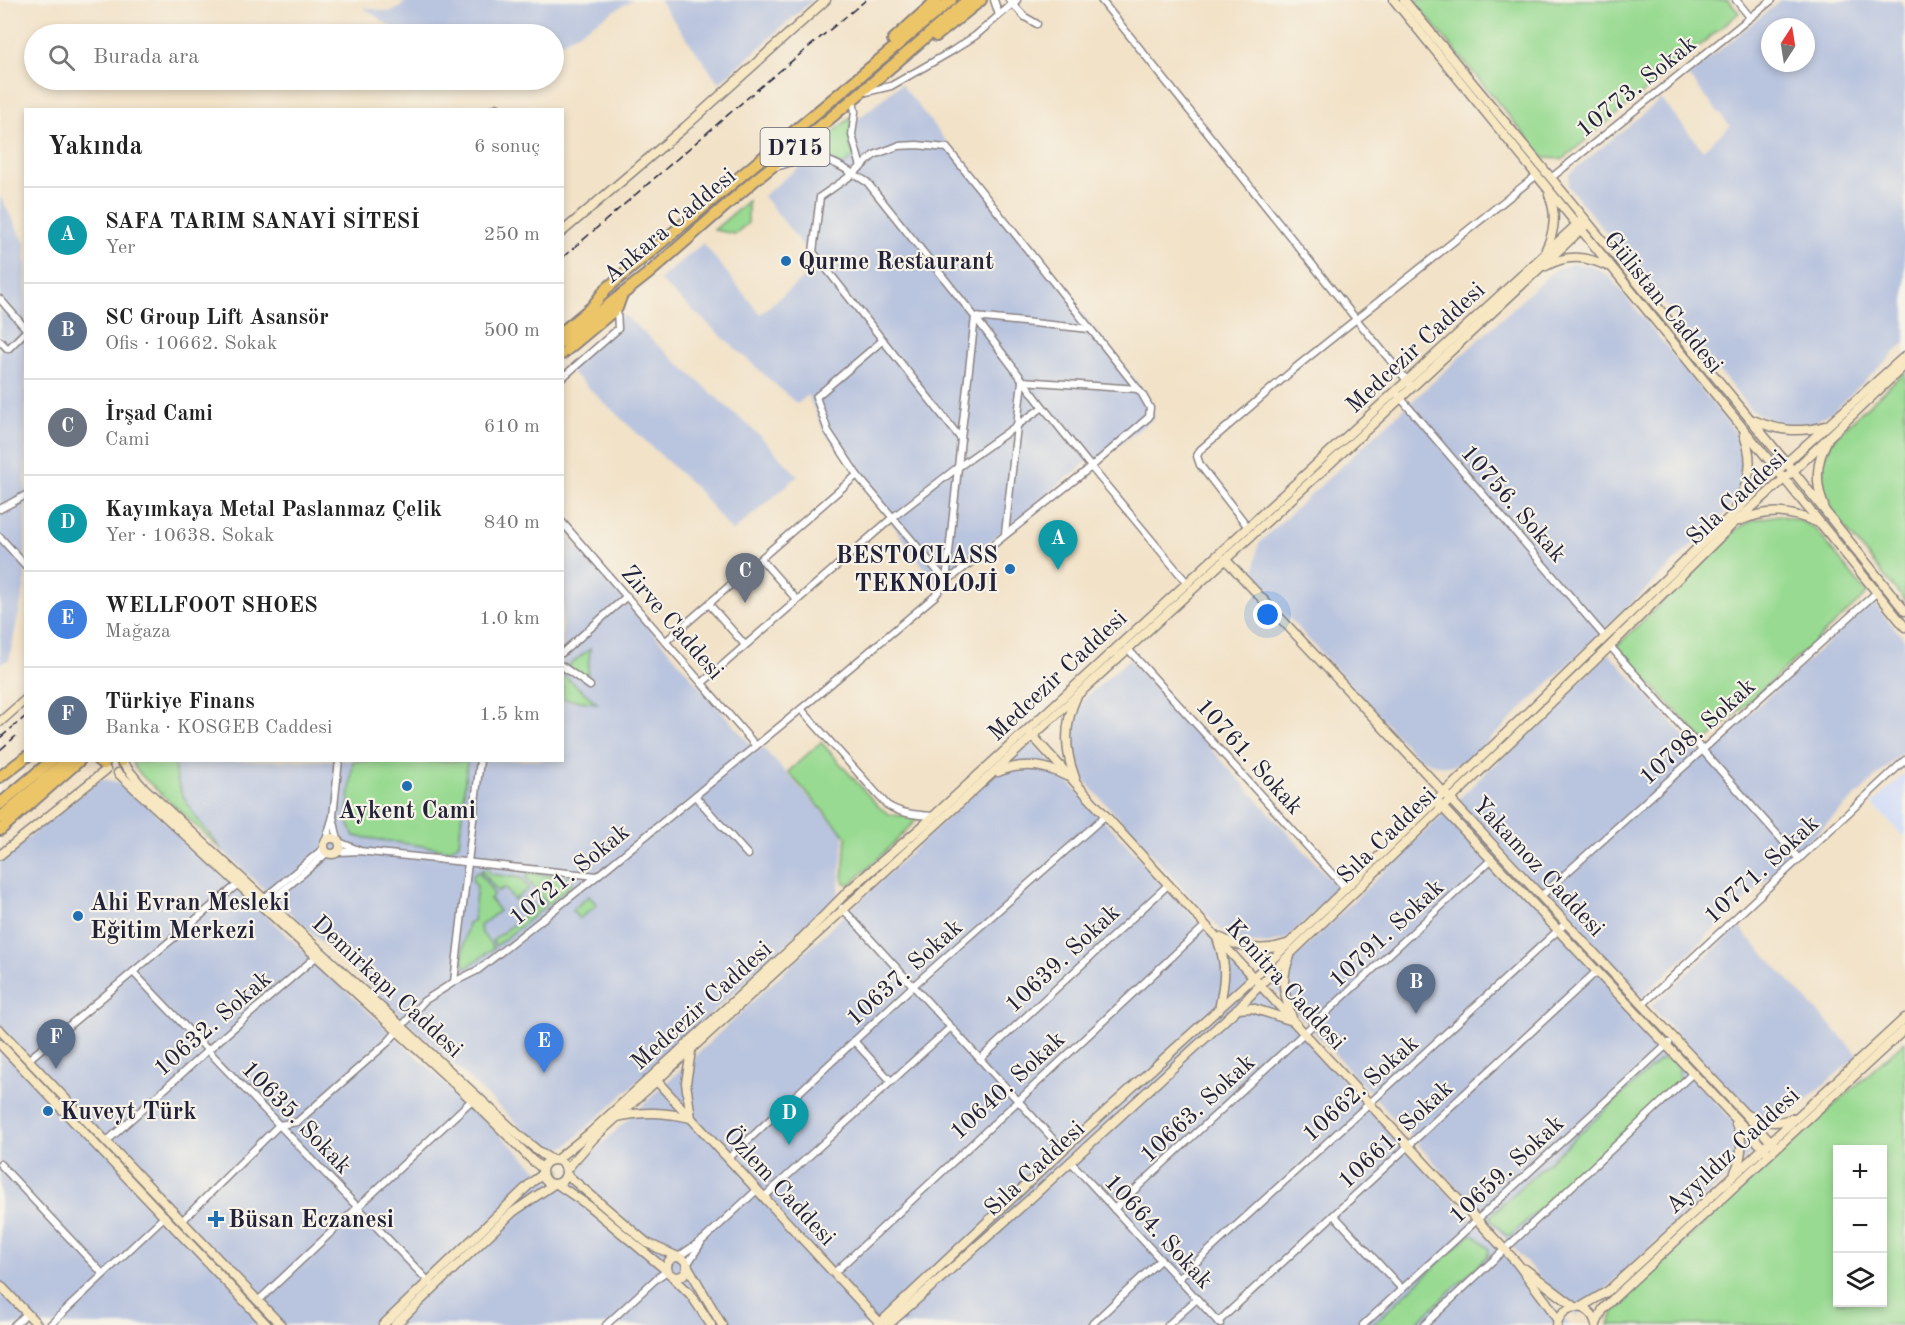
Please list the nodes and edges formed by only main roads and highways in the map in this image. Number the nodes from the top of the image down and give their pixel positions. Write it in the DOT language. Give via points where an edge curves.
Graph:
graph roads {
  1 [pos="937,0"];
  2 [pos="951,0"];
  3 [pos="968,0"];
  4 [pos="981,0"];
  5 [pos="880,77"];
  6 [pos="834,98"];
  7 [pos="606,289"];
  8 [pos="622,294"];
  9 [pos="564,322"];
  10 [pos="564,330"];
  11 [pos="564,340"];
  12 [pos="564,352"];
  13 [pos="24,759"];
  14 [pos="39,762"];
  15 [pos="50,762"];
  16 [pos="65,762"];
  17 [pos="78,762"];
  18 [pos="0,777"];
  19 [pos="0,795"];
  20 [pos="0,804"];
  21 [pos="26,807"];
  22 [pos="0,818"];
  23 [pos="0,825"];
  24 [pos="0,830"];
  1 -- 6 [label="highway"];
  2 -- 6 [label="highway, Ankara Caddesi / D715"];
  3 -- 5 [label="highway, Ankara Caddesi / D715"];
  4 -- 5 [label="highway"];
  5 -- 8 [label="highway, Ankara Caddesi / D715"];
  6 -- 7 [label="highway, Ankara Caddesi / D715"];
  7 -- 9 [label="highway"];
  7 -- 10 [label="highway, Ankara Caddesi / D715" via="592,307"];
  8 -- 11 [label="highway, Ankara Caddesi / D715"];
  8 -- 12 [label="highway, D715" via="617,308"];
  13 -- 18 [label="highway"];
  14 -- 19 [label="highway"];
  15 -- 20 [label="highway"];
  16 -- 22 [label="highway"];
  17 -- 21 [label="highway"];
  21 -- 23 [label="highway"];
  21 -- 24 [label="highway"];
}
